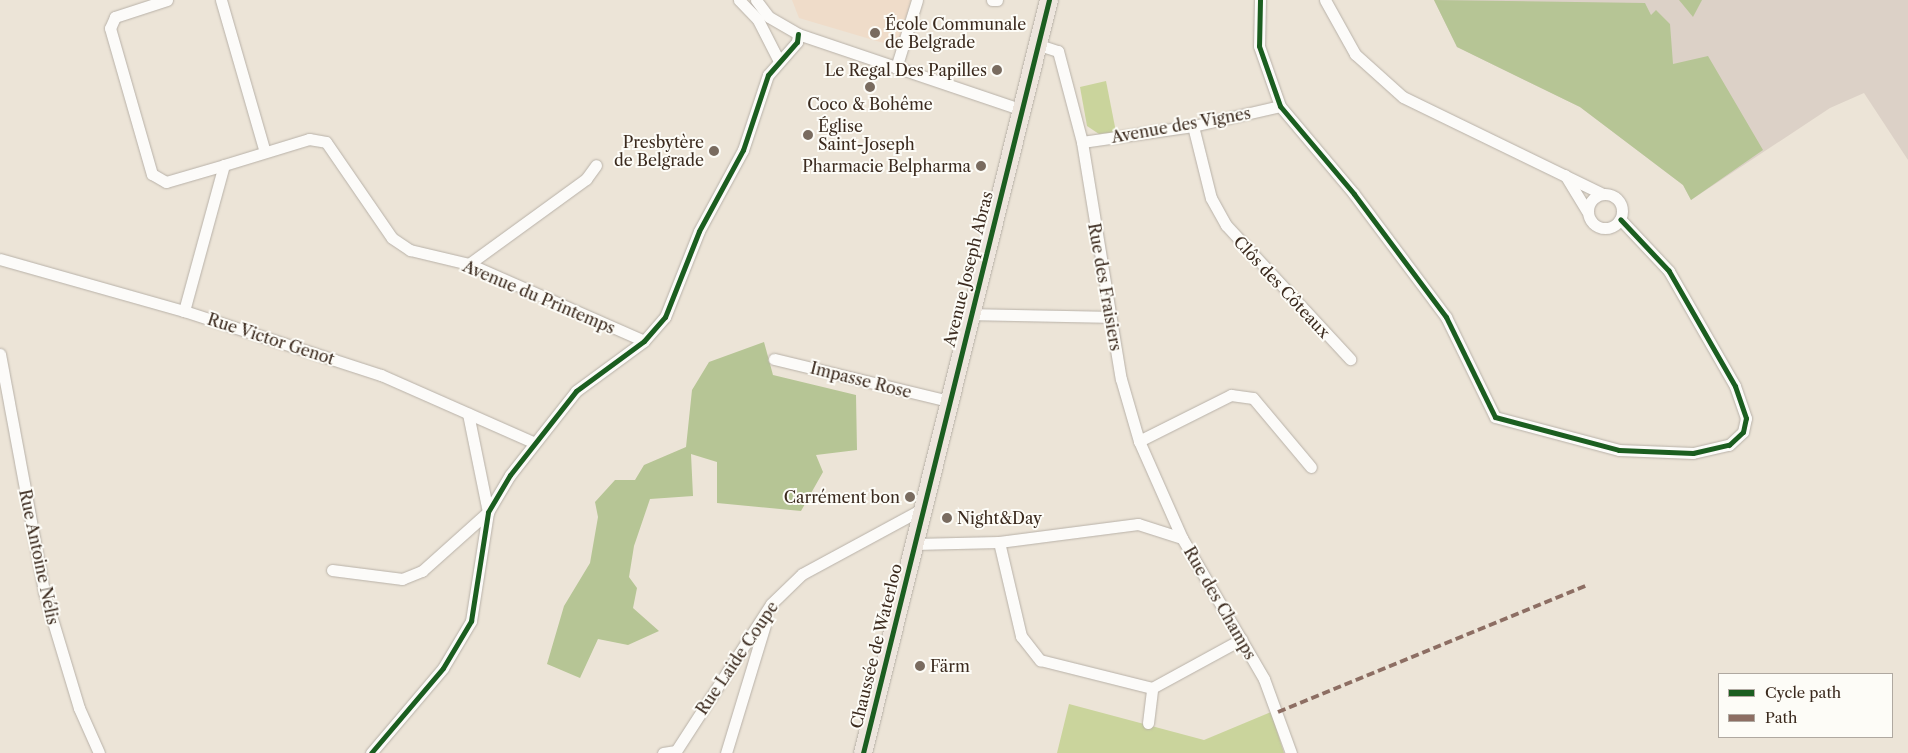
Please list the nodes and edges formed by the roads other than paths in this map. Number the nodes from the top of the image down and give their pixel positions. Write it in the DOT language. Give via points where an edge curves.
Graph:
graph roads {
  1 [pos="167,0"];
  2 [pos="221,0"];
  3 [pos="739,0"];
  4 [pos="756,0"];
  5 [pos="917,0"];
  6 [pos="992,0"];
  7 [pos="997,0"];
  8 [pos="1049,0"];
  9 [pos="1260,0"];
  10 [pos="1325,0"];
  11 [pos="781,25"];
  12 [pos="798,34"];
  13 [pos="771,40"];
  14 [pos="816,41"];
  15 [pos="1036,44"];
  16 [pos="783,55"];
  17 [pos="896,68"];
  18 [pos="1280,106"];
  19 [pos="1020,109"];
  20 [pos="1193,126"];
  21 [pos="1082,142"];
  22 [pos="265,152"];
  23 [pos="596,164"];
  24 [pos="224,165"];
  25 [pos="1565,175"];
  26 [pos="1603,194"];
  27 [pos="1587,211"];
  28 [pos="1620,219"];
  29 [pos="0,259"];
  30 [pos="469,264"];
  31 [pos="184,311"];
  32 [pos="970,314"];
  33 [pos="1110,317"];
  34 [pos="644,341"];
  35 [pos="0,354"];
  36 [pos="774,359"];
  37 [pos="1350,359"];
  38 [pos="949,401"];
  39 [pos="468,414"];
  40 [pos="1139,441"];
  41 [pos="533,442"];
  42 [pos="1311,467"];
  43 [pos="922,509"];
  44 [pos="488,512"];
  45 [pos="1182,538"];
  46 [pos="999,542"];
  47 [pos="914,544"];
  48 [pos="332,570"];
  49 [pos="772,604"];
  50 [pos="1242,639"];
  51 [pos="1152,688"];
  52 [pos="1148,722"];
  53 [pos="99,753"];
  54 [pos="371,753"];
  55 [pos="663,753"];
  56 [pos="726,753"];
  57 [pos="862,753"];
  58 [pos="1291,753"];
  1 -- 24 [label="street, Avenue du Printemps" via="115,16 110,28 152,174 166,182"];
  2 -- 22 [label="street"];
  3 -- 13 [label="street"];
  4 -- 11 [label="street"];
  5 -- 17 [label="street"];
  6 -- 7 [label="street"];
  8 -- 15 [label="main road, Avenue Joseph Abras"];
  9 -- 18 [label="street" via="1259,46"];
  10 -- 25 [label="street" via="1355,54 1403,97"];
  11 -- 12 [label="street"];
  11 -- 13 [label="street" via="773,28"];
  12 -- 14 [label="street"];
  12 -- 16 [label="street"];
  13 -- 16 [label="street"];
  14 -- 16 [label="street"];
  14 -- 17 [label="street"];
  15 -- 19 [label="main road, Avenue Joseph Abras"];
  15 -- 21 [label="street, Rue des Fraisiers" via="1058,51"];
  16 -- 34 [label="street" via="732,175 691,247 672,303"];
  17 -- 19 [label="street"];
  18 -- 20 [label="street, Avenue des Vignes"];
  18 -- 28 [label="street" via="1354,194 1446,317 1495,417 1619,450 1693,453 1729,445 1743,432 1746,418 1735,386 1669,271"];
  19 -- 32 [label="main road, Avenue Joseph Abras"];
  20 -- 21 [label="street, Avenue des Vignes"];
  20 -- 37 [label="street, Clôs des Côteaux" via="1211,198 1226,225"];
  21 -- 33 [label="street, Rue des Fraisiers"];
  22 -- 24 [label="street, Avenue du Printemps"];
  22 -- 30 [label="street, Avenue du Printemps" via="309,139 326,142 392,238 410,250"];
  23 -- 30 [label="street" via="586,179"];
  24 -- 31 [label="street"];
  25 -- 26 [label="street"];
  25 -- 27 [label="street"];
  26 -- 27 [label="street" via="1594,197"];
  26 -- 28 [label="street" via="1617,199"];
  27 -- 28 [label="street" via="1591,221 1600,228 1612,226"];
  29 -- 31 [label="street, Rue Victor Genot"];
  30 -- 34 [label="street, Avenue du Printemps"];
  31 -- 39 [label="street, Rue Victor Genot" via="380,375"];
  32 -- 33 [label="street"];
  32 -- 38 [label="main road, Avenue Joseph Abras"];
  33 -- 40 [label="street, Rue des Fraisiers"];
  34 -- 41 [label="street" via="576,391"];
  35 -- 53 [label="street, Rue Antoine Nélis" via="44,592 79,708"];
  36 -- 38 [label="street, Impasse Rose"];
  38 -- 43 [label="main road, Avenue Joseph Abras"];
  39 -- 41 [label="street, Rue Victor Genot"];
  39 -- 44 [label="street"];
  40 -- 42 [label="street" via="1231,395 1252,398"];
  40 -- 45 [label="street, Rue des Fraisiers"];
  41 -- 44 [label="street"];
  43 -- 47 [label="main road, Avenue Joseph Abras"];
  43 -- 49 [label="street, Rue Laide Coupe" via="826,557"];
  44 -- 48 [label="street" via="441,558 416,574 377,578"];
  44 -- 54 [label="street" via="471,621 443,668"];
  45 -- 46 [label="street, Rue des Champs" via="1138,524"];
  45 -- 50 [label="street, Rue des Champs"];
  46 -- 47 [label="street, Rue des Champs"];
  46 -- 51 [label="street" via="1021,636 1040,660"];
  47 -- 57 [label="main road, Chaussée de Waterloo"];
  49 -- 55 [label="street, Rue Laide Coupe" via="676,751"];
  49 -- 56 [label="street"];
  50 -- 51 [label="street"];
  50 -- 58 [label="street, Rue des Champs" via="1278,712"];
  51 -- 52 [label="street"];
}
